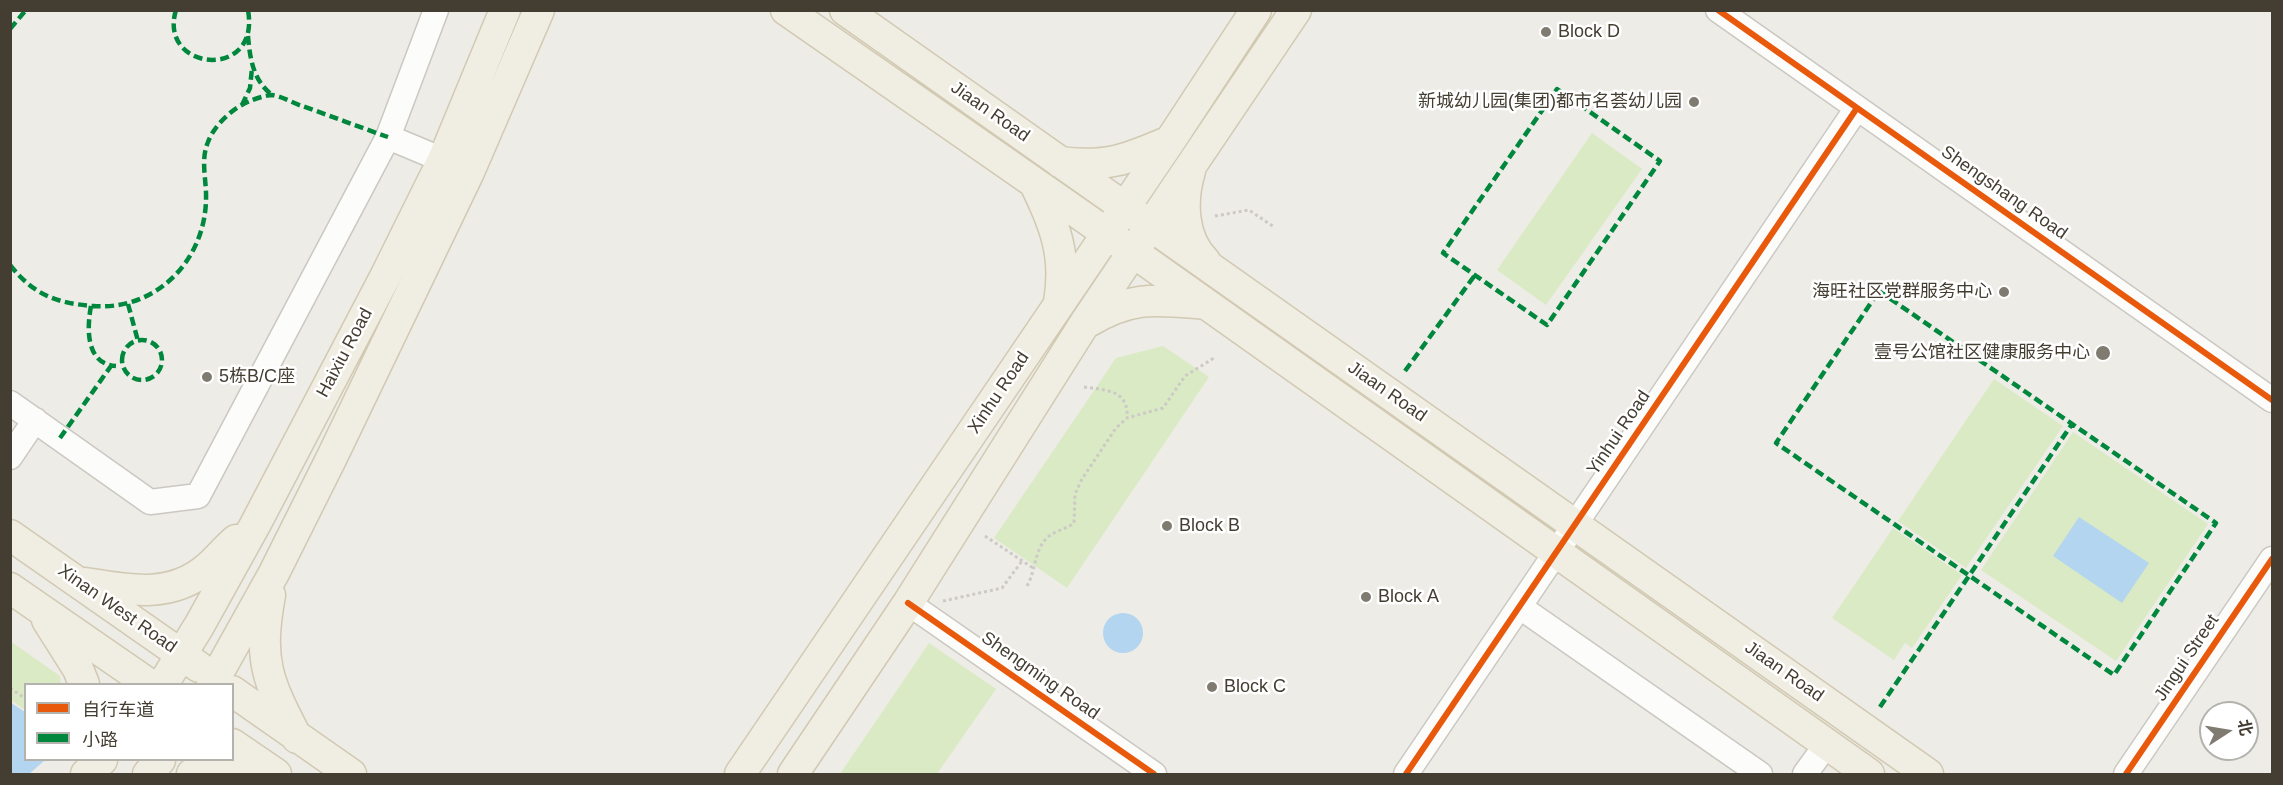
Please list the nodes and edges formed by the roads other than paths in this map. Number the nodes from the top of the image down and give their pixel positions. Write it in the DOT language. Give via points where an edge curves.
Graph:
graph roads {
  1 [pos="436,10"];
  2 [pos="505,10"];
  3 [pos="539,10"];
  4 [pos="786,10"];
  5 [pos="844,10"];
  6 [pos="1718,10"];
  7 [pos="1255,12"];
  8 [pos="1288,22"];
  9 [pos="947,82"];
  10 [pos="1857,108"];
  11 [pos="931,111"];
  12 [pos="388,137"];
  13 [pos="1170,141"];
  14 [pos="443,160"];
  15 [pos="1060,162"];
  16 [pos="1192,162"];
  17 [pos="1035,184"];
  18 [pos="1125,207"];
  19 [pos="1150,225"];
  20 [pos="1107,233"];
  21 [pos="1133,252"];
  22 [pos="1214,270"];
  23 [pos="1059,304"];
  24 [pos="1206,304"];
  25 [pos="1085,323"];
  26 [pos="2272,400"];
  27 [pos="10,403"];
  28 [pos="35,420"];
  29 [pos="10,457"];
  30 [pos="255,525"];
  31 [pos="1575,525"];
  32 [pos="10,535"];
  33 [pos="1557,553"];
  34 [pos="2272,559"];
  35 [pos="274,573"];
  36 [pos="79,582"];
  37 [pos="10,588"];
  38 [pos="908,603"];
  39 [pos="1520,607"];
  40 [pos="39,608"];
  41 [pos="182,655"];
  42 [pos="84,683"];
  43 [pos="148,683"];
  44 [pos="164,683"];
  45 [pos="218,683"];
  46 [pos="222,683"];
  47 [pos="234,694"];
  48 [pos="297,738"];
  49 [pos="234,745"];
  50 [pos="1826,745"];
  51 [pos="158,761"];
  52 [pos="148,774"];
  53 [pos="192,774"];
  54 [pos="241,774"];
  55 [pos="276,774"];
  56 [pos="351,774"];
  57 [pos="740,774"];
  58 [pos="794,774"];
  59 [pos="1154,774"];
  60 [pos="1406,774"];
  61 [pos="1760,774"];
  62 [pos="1804,774"];
  63 [pos="1869,774"];
  64 [pos="1928,774"];
  65 [pos="2126,774"];
  1 -- 12 [label="street"];
  2 -- 14 [label="main road, Haixiu Road"];
  3 -- 35 [label="main road, Haixiu Road" via="469,172"];
  4 -- 11 [label="main road, Jiaan Road"];
  5 -- 9 [label="main road, Jiaan Road"];
  6 -- 10 [label="street, Shengshang Road"];
  7 -- 8 [label="main road" via="1251,29 1258,38 1268,41 1277,37"];
  7 -- 13 [label="main road, Xinhu Road"];
  8 -- 16 [label="main road, Xinhu Road"];
  9 -- 11 [label="main road" via="954,92 953,106 944,113"];
  9 -- 15 [label="main road, Jiaan Road"];
  10 -- 26 [label="street, Shengshang Road"];
  10 -- 31 [label="street, Yinhui Road"];
  11 -- 17 [label="main road, Jiaan Road"];
  12 -- 14 [label="street"];
  12 -- 28 [label="street" via="198,496 150,502"];
  13 -- 15 [label="main road" via="1110,164"];
  13 -- 18 [label="main road, Xinhu Road"];
  14 -- 30 [label="main road, Haixiu Road"];
  15 -- 18 [label="main road, Jiaan Road"];
  16 -- 19 [label="main road, Xinhu Road"];
  16 -- 22 [label="main road" via="1186,184 1186,222 1191,241"];
  17 -- 20 [label="main road, Jiaan Road"];
  17 -- 23 [label="main road" via="1060,245"];
  18 -- 19 [label="main road, Jiaan Road"];
  18 -- 20 [label="main road, Xinhu Road"];
  19 -- 21 [label="main road, Xinhu Road"];
  19 -- 22 [label="main road, Jiaan Road"];
  20 -- 21 [label="main road, Jiaan Road"];
  20 -- 23 [label="main road, Xinhu Road"];
  21 -- 24 [label="main road, Jiaan Road"];
  21 -- 25 [label="main road, Xinhu Road"];
  22 -- 31 [label="main road, Jiaan Road"];
  23 -- 57 [label="main road, Xinhu Road"];
  24 -- 25 [label="main road" via="1136,302 1120,305"];
  24 -- 33 [label="main road, Jiaan Road"];
  25 -- 38 [label="main road, Xinhu Road"];
  27 -- 28 [label="street"];
  28 -- 29 [label="street"];
  30 -- 36 [label="main road" via="206,569 178,585 147,591"];
  30 -- 41 [label="main road, Haixiu Road"];
  31 -- 33 [label="street, Yinhui Road"];
  31 -- 64 [label="main road, Jiaan Road"];
  32 -- 36 [label="main road, Xinan West Road"];
  33 -- 39 [label="street, Yinhui Road"];
  33 -- 50 [label="main road, Jiaan Road"];
  34 -- 65 [label="street, Jingui Street"];
  35 -- 46 [label="main road, Haixiu Road"];
  35 -- 48 [label="main road" via="264,654 277,700"];
  36 -- 41 [label="main road, Xinan West Road"];
  37 -- 40 [label="main road"];
  38 -- 58 [label="main road, Xinhu Road"];
  38 -- 59 [label="street, Shengming Road"];
  39 -- 60 [label="street, Yinhui Road"];
  39 -- 61 [label="street"];
  40 -- 42 [label="main road"];
  40 -- 43 [label="main road"];
  41 -- 44 [label="main road, Haixiu Road"];
  41 -- 45 [label="main road, Xinan West Road"];
  47 -- 48 [label="main road, Xinan West Road"];
  48 -- 56 [label="main road, Xinan West Road"];
  49 -- 55 [label="main road"];
  50 -- 62 [label="street"];
  50 -- 63 [label="main road, Jiaan Road"];
  51 -- 52 [label="main road"];
  53 -- 54 [label="main road"];
}
